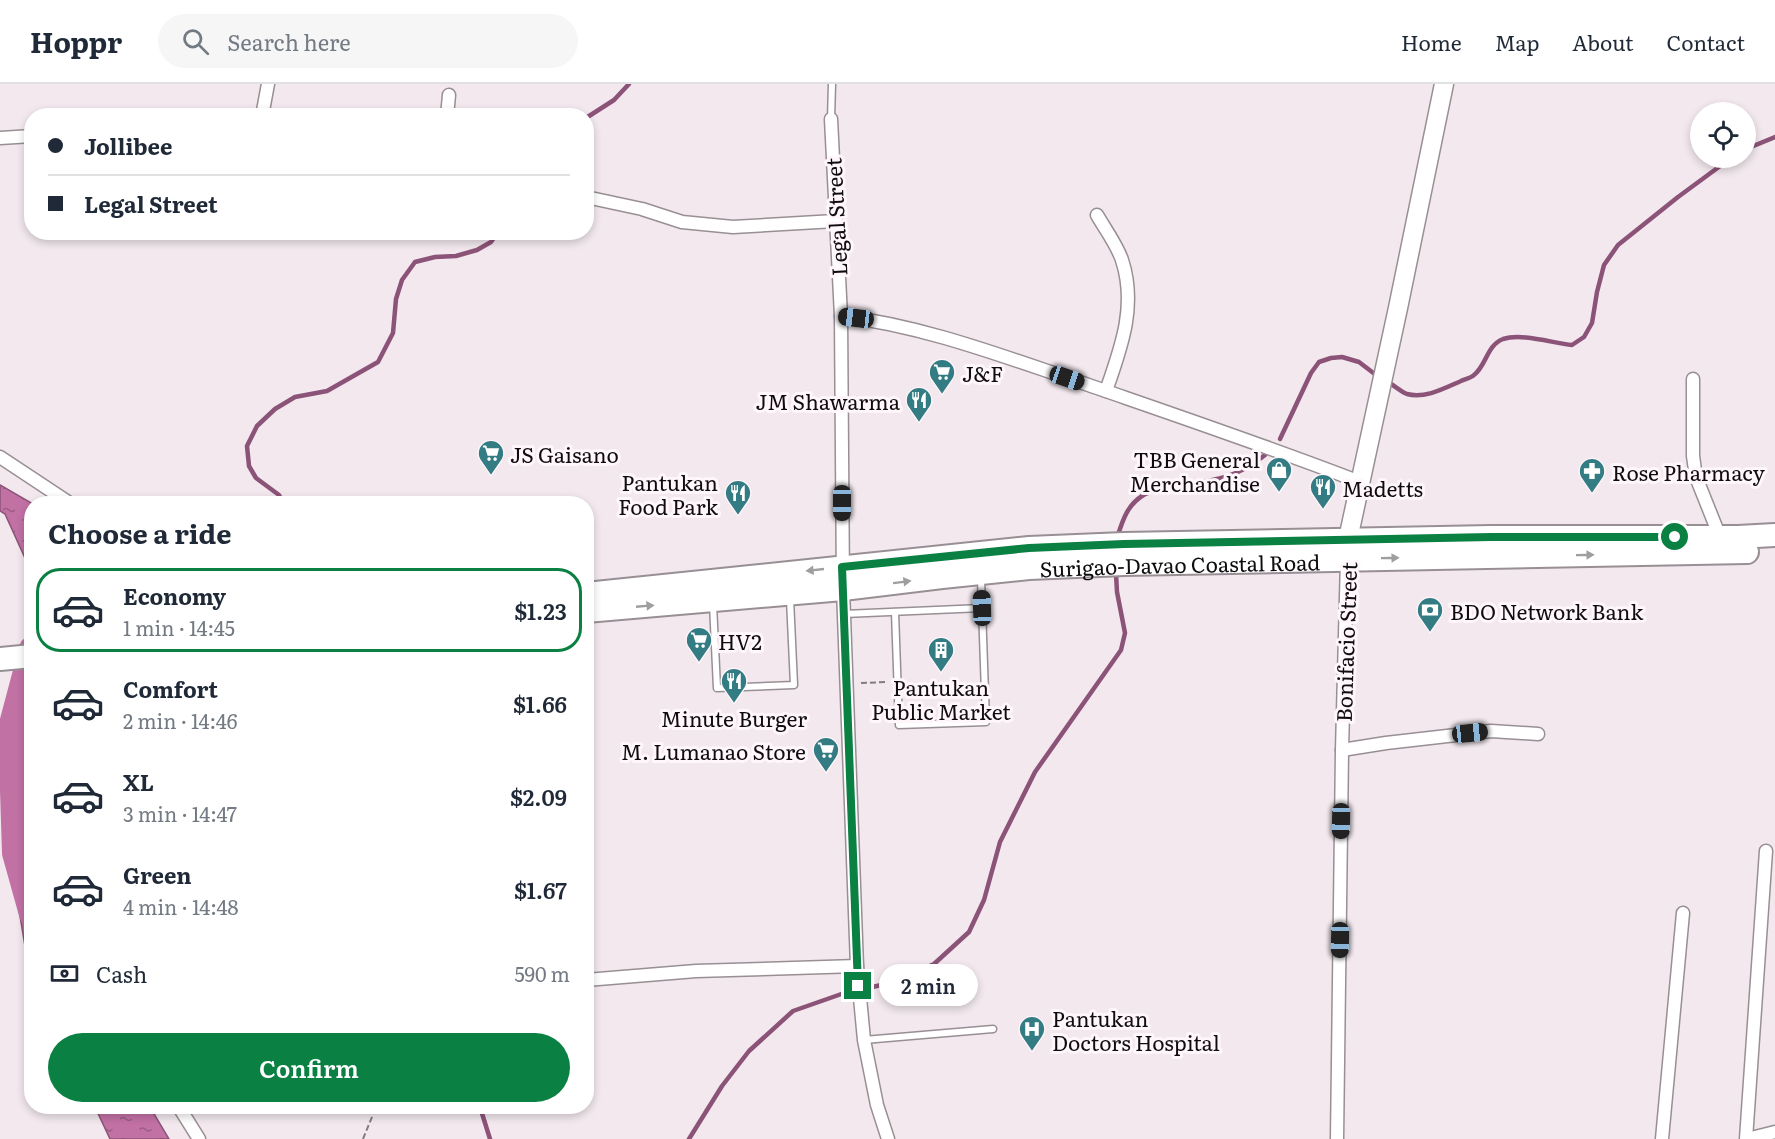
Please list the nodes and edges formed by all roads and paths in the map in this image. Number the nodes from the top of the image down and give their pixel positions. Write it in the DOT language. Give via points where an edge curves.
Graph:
graph roads {
  1 [pos="267,84"];
  2 [pos="832,84"];
  3 [pos="1444,84"];
  4 [pos="449,95"];
  5 [pos="263,108"];
  6 [pos="448,108"];
  7 [pos="831,120"];
  8 [pos="24,136"];
  9 [pos="0,138"];
  10 [pos="594,199"];
  11 [pos="1097,216"];
  12 [pos="835,221"];
  13 [pos="841,316"];
  14 [pos="1693,379"];
  15 [pos="1106,391"];
  16 [pos="0,457"];
  17 [pos="1360,482"];
  18 [pos="59,496"];
  19 [pos="1775,535"];
  20 [pos="1732,542"];
  21 [pos="1347,549"];
  22 [pos="1775,550"];
  23 [pos="1124,554"];
  24 [pos="980,573"];
  25 [pos="842,578"];
  26 [pos="790,593"];
  27 [pos="713,600"];
  28 [pos="594,602"];
  29 [pos="982,608"];
  30 [pos="895,612"];
  31 [pos="844,614"];
  32 [pos="24,657"];
  33 [pos="0,659"];
  34 [pos="897,682"];
  35 [pos="846,684"];
  36 [pos="1538,734"];
  37 [pos="1342,750"];
  38 [pos="1766,851"];
  39 [pos="1683,913"];
  40 [pos="856,966"];
  41 [pos="594,979"];
  42 [pos="993,1029"];
  43 [pos="864,1040"];
  44 [pos="183,1114"];
  45 [pos="373,1114"];
  46 [pos="1769,1135"];
  47 [pos="199,1139"];
  48 [pos="363,1139"];
  49 [pos="888,1139"];
  50 [pos="1337,1139"];
  51 [pos="1662,1139"];
  52 [pos="1746,1139"];
  1 -- 5 [label="street"];
  2 -- 7 [label="lane"];
  3 -- 17 [label="street, Bonifacio Street"];
  4 -- 6 [label="street"];
  7 -- 12 [label="street, Legal Street"];
  8 -- 9 [label="street"];
  10 -- 12 [label="street" via="682,222 733,227"];
  11 -- 15 [label="street" via="1122,258 1128,285 1128,317"];
  12 -- 13 [label="street, Legal Street"];
  13 -- 15 [label="street" via="919,329"];
  13 -- 25 [label="street, Legal Street"];
  14 -- 20 [label="street" via="1696,477"];
  15 -- 17 [label="street"];
  16 -- 18 [label="street"];
  17 -- 21 [label="street, Bonifacio Street"];
  19 -- 20 [label="highway, Surigao-Davao Coastal Road"];
  20 -- 21 [label="highway, Surigao-Davao Coastal Road"];
  20 -- 22 [label="highway, Surigao-Davao Coastal Road"];
  21 -- 23 [label="highway, Surigao-Davao Coastal Road"];
  21 -- 37 [label="street, Bonifacio Street"];
  23 -- 24 [label="highway, Surigao-Davao Coastal Road"];
  23 -- 25 [label="highway, Surigao-Davao Coastal Road" via="1029,548"];
  25 -- 24 [label="highway, Surigao-Davao Coastal Road, one-way"];
  24 -- 29 [label="lane"];
  25 -- 26 [label="highway, Surigao-Davao Coastal Road"];
  25 -- 28 [label="highway, Surigao-Davao Coastal Road, one-way"];
  25 -- 31 [label="street, Legal Street"];
  26 -- 27 [label="highway, Surigao-Davao Coastal Road"];
  26 -- 27 [label="lane" via="794,685 717,688"];
  28 -- 27 [label="highway, Surigao-Davao Coastal Road, one-way"];
  29 -- 30 [label="lane"];
  29 -- 34 [label="lane" via="986,722 899,725"];
  30 -- 31 [label="lane"];
  30 -- 34 [label="lane"];
  31 -- 35 [label="street, Legal Street"];
  32 -- 33 [label="highway"];
  34 -- 35 [label="path"];
  35 -- 40 [label="street, Legal Street"];
  36 -- 37 [label="street" via="1491,731"];
  37 -- 50 [label="street, Bonifacio Street"];
  38 -- 52 [label="street"];
  39 -- 51 [label="street"];
  40 -- 41 [label="street" via="696,971"];
  40 -- 43 [label="street, Legal Street"];
  42 -- 43 [label="lane"];
  43 -- 49 [label="street, Legal Street"];
  44 -- 47 [label="street"];
  45 -- 48 [label="path"];
  46 -- 52 [label="street"];
}
